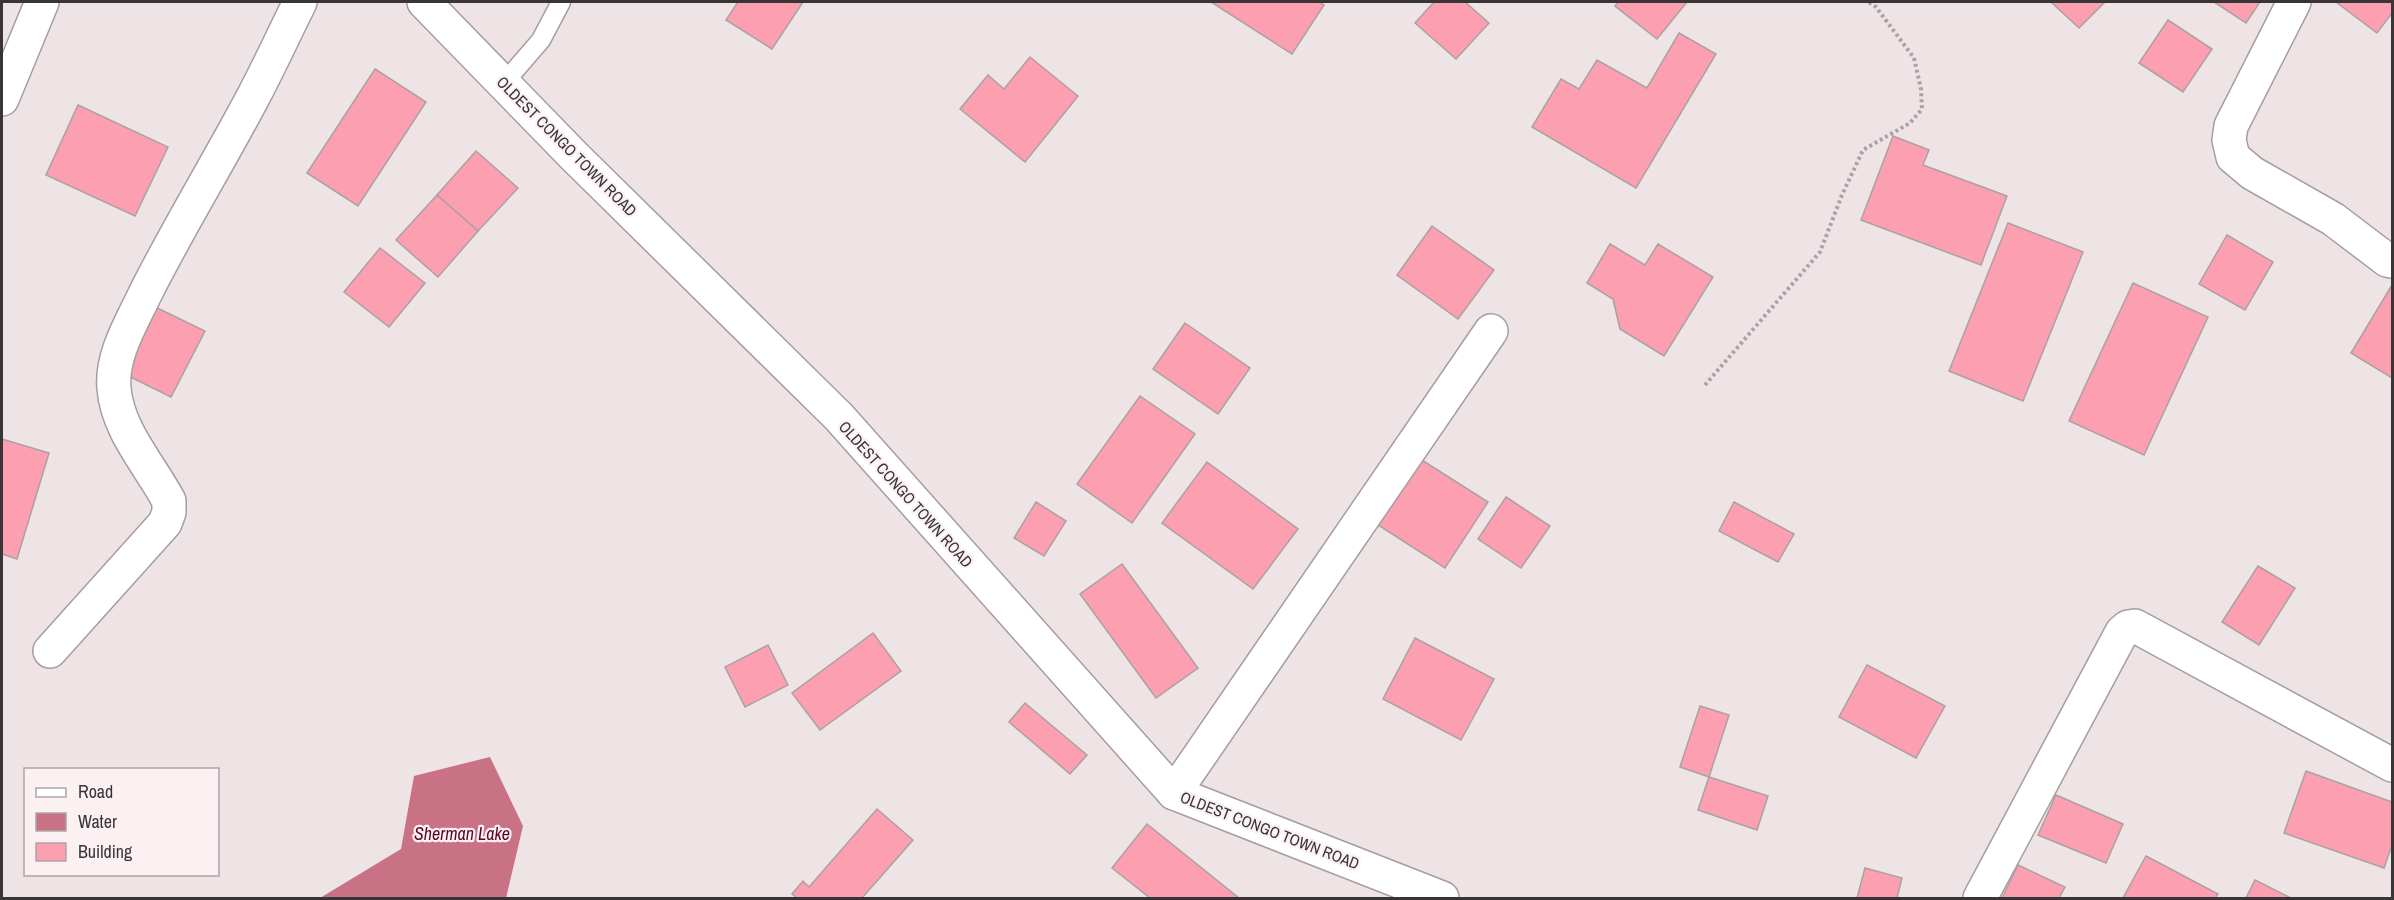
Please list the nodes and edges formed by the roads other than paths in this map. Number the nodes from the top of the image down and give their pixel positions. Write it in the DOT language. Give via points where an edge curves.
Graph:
graph roads {
  1 [pos="42,2"];
  2 [pos="300,2"];
  3 [pos="424,2"];
  4 [pos="561,2"];
  5 [pos="2294,2"];
  6 [pos="504,83"];
  7 [pos="2,99"];
  8 [pos="2392,261"];
  9 [pos="1491,331"];
  10 [pos="50,651"];
  11 [pos="2392,765"];
  12 [pos="1174,793"];
  13 [pos="1442,898"];
  14 [pos="1980,898"];
  1 -- 7 [label="street"];
  2 -- 10 [label="street" via="252,99 170,244 114,367 117,406 169,501 165,523"];
  3 -- 6 [label="street, OLDEST CONGO TOWN ROAD"];
  4 -- 6 [label="lane" via="541,40"];
  5 -- 8 [label="street" via="2231,126 2233,157"];
  6 -- 12 [label="street, OLDEST CONGO TOWN ROAD" via="839,417"];
  9 -- 12 [label="street"];
  11 -- 14 [label="street" via="2135,626 2128,627"];
  12 -- 13 [label="street, OLDEST CONGO TOWN ROAD"];
}
